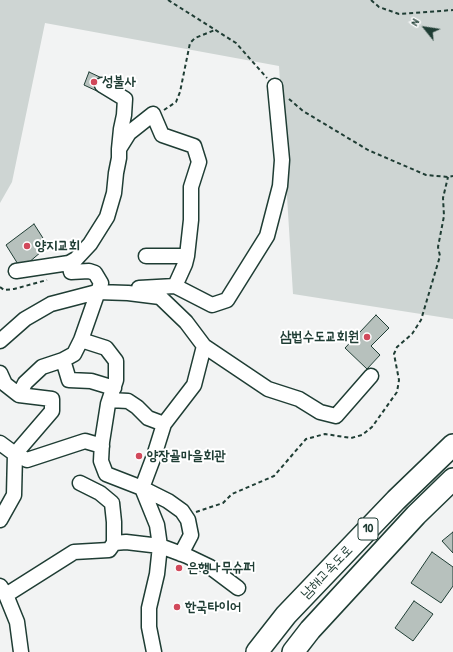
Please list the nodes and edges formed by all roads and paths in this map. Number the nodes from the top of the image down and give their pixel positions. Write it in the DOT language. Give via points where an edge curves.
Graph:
graph roads {
  1 [pos="168,0"];
  2 [pos="371,0"];
  3 [pos="453,10"];
  4 [pos="215,30"];
  5 [pos="102,85"];
  6 [pos="275,86"];
  7 [pos="153,114"];
  8 [pos="119,149"];
  9 [pos="453,176"];
  10 [pos="146,256"];
  11 [pos="187,256"];
  12 [pos="70,268"];
  13 [pos="16,271"];
  14 [pos="175,286"];
  15 [pos="0,287"];
  16 [pos="97,292"];
  17 [pos="121,292"];
  18 [pos="81,340"];
  19 [pos="0,341"];
  20 [pos="204,346"];
  21 [pos="63,360"];
  22 [pos="0,373"];
  23 [pos="371,376"];
  24 [pos="19,394"];
  25 [pos="112,394"];
  26 [pos="164,424"];
  27 [pos="0,443"];
  28 [pos="453,445"];
  29 [pos="102,446"];
  30 [pos="15,454"];
  31 [pos="453,479"];
  32 [pos="80,483"];
  33 [pos="142,488"];
  34 [pos="0,520"];
  35 [pos="114,543"];
  36 [pos="160,546"];
  37 [pos="181,554"];
  38 [pos="238,588"];
  39 [pos="3,591"];
  40 [pos="21,652"];
  41 [pos="154,652"];
  42 [pos="257,652"];
  43 [pos="293,652"];
  1 -- 4 [label="path"];
  2 -- 3 [label="path" via="399,14"];
  4 -- 6 [label="path" via="236,43"];
  4 -- 7 [label="path" via="195,38 190,43 176,102 165,110"];
  5 -- 8 [label="street" via="125,99"];
  6 -- 9 [label="path" via="303,111 368,150 426,175"];
  6 -- 14 [label="street" via="282,160 280,186 266,236 227,300 212,305"];
  7 -- 8 [label="street" via="129,133"];
  7 -- 11 [label="street" via="162,135 194,146 199,162 191,187"];
  8 -- 12 [label="street" via="114,193 107,217 90,244"];
  10 -- 11 [label="street"];
  11 -- 14 [label="street"];
  12 -- 13 [label="street"];
  12 -- 15 [label="path" via="14,289 4,290"];
  12 -- 16 [label="street" via="95,273 101,283"];
  14 -- 17 [label="street" via="136,288"];
  16 -- 17 [label="street"];
  16 -- 18 [label="street"];
  16 -- 19 [label="street" via="51,304 25,319"];
  17 -- 20 [label="street" via="160,297 186,322"];
  18 -- 21 [label="street" via="74,354"];
  18 -- 25 [label="street" via="106,348 116,361 116,380"];
  20 -- 23 [label="street" via="268,389 299,399 320,412 336,416"];
  20 -- 26 [label="street" via="194,385"];
  21 -- 24 [label="street" via="42,367 25,383"];
  21 -- 25 [label="street" via="69,380 91,381"];
  22 -- 24 [label="street" via="5,384"];
  24 -- 30 [label="street" via="52,399 52,411"];
  25 -- 26 [label="street" via="128,401 148,418"];
  25 -- 29 [label="street" via="108,404"];
  26 -- 33 [label="street"];
  27 -- 30 [label="street"];
  28 -- 42 [label="highway, 남해고속도로 / 10" via="396,500 286,615"];
  29 -- 30 [label="street" via="85,441 27,460"];
  29 -- 33 [label="street" via="101,461 106,474"];
  30 -- 34 [label="street" via="14,495"];
  31 -- 43 [label="highway, 남해고속도로 / 10" via="416,514"];
  32 -- 35 [label="street" via="100,493 112,503"];
  33 -- 36 [label="street" via="157,526"];
  33 -- 37 [label="street" via="168,501 182,511 188,520 191,535"];
  35 -- 36 [label="street"];
  35 -- 39 [label="street" via="109,550 74,552"];
  36 -- 37 [label="street"];
  36 -- 41 [label="street" via="149,608 149,627"];
  37 -- 38 [label="street" via="210,567"];
  39 -- 40 [label="street" via="17,622"];
}
